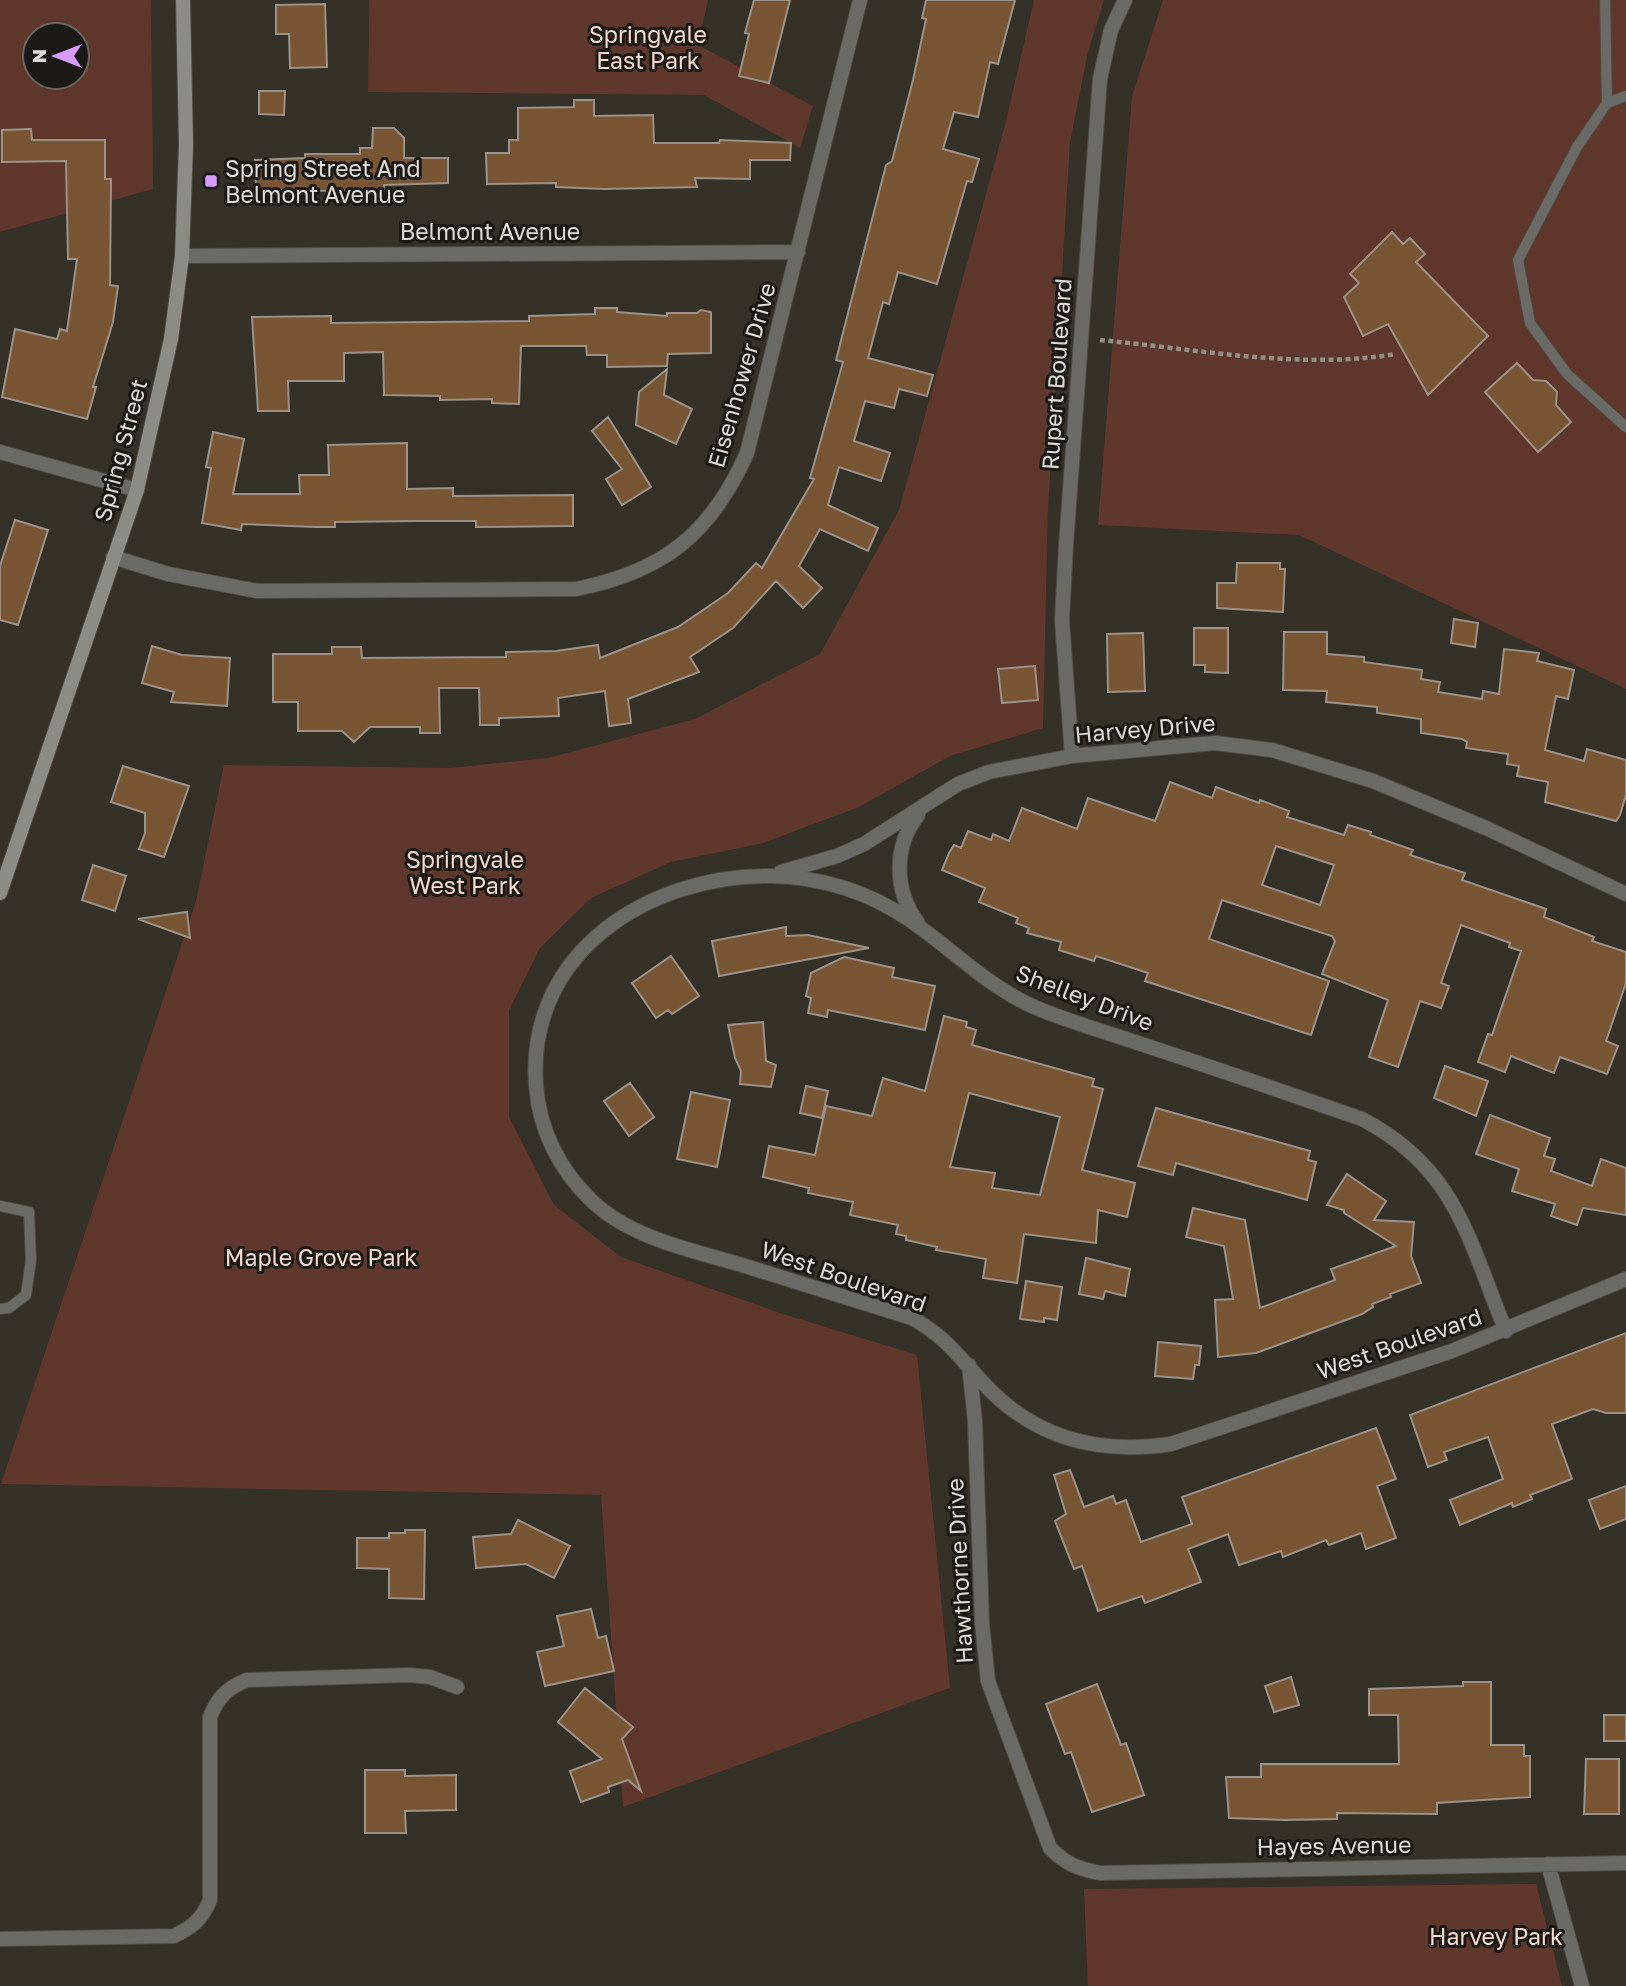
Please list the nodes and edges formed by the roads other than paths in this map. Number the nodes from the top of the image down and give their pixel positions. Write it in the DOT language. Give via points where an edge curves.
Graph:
graph roads {
  1 [pos="183,0"];
  2 [pos="860,0"];
  3 [pos="1125,0"];
  4 [pos="1605,0"];
  5 [pos="1626,96"];
  6 [pos="1606,103"];
  7 [pos="798,252"];
  8 [pos="181,256"];
  9 [pos="1626,427"];
  10 [pos="0,452"];
  11 [pos="138,490"];
  12 [pos="113,557"];
  13 [pos="1072,756"];
  14 [pos="931,802"];
  15 [pos="749,877"];
  16 [pos="0,893"];
  17 [pos="1626,894"];
  18 [pos="928,934"];
  19 [pos="572,960"];
  20 [pos="0,1206"];
  21 [pos="1626,1279"];
  22 [pos="0,1309"];
  23 [pos="1506,1331"];
  24 [pos="969,1365"];
  25 [pos="457,1687"];
  26 [pos="1050,1848"];
  27 [pos="1626,1863"];
  28 [pos="1548,1864"];
  29 [pos="0,1939"];
  30 [pos="1582,1986"];
  1 -- 8 [label="main road, Spring Street" via="186,145"];
  2 -- 7 [label="street, Eisenhower Drive"];
  3 -- 13 [label="street, Rupert Boulevard" via="1111,30 1100,79 1062,620"];
  4 -- 6 [label="lane"];
  5 -- 6 [label="lane"];
  6 -- 9 [label="lane" via="1577,147 1518,260 1530,323 1567,374"];
  7 -- 8 [label="street, Belmont Avenue"];
  7 -- 12 [label="street, Eisenhower Drive" via="747,453 733,485 701,528 644,570 611,583 576,589 295,593 220,586"];
  8 -- 11 [label="main road, Spring Street" via="171,339"];
  10 -- 11 [label="street"];
  11 -- 12 [label="main road, Spring Street"];
  12 -- 16 [label="main road, Spring Street"];
  13 -- 14 [label="street, Harvey Drive" via="989,772 958,784"];
  13 -- 17 [label="street, Harvey Drive" via="1191,744 1272,750 1441,808"];
  14 -- 15 [label="street, Harvey Drive" via="890,830 837,856"];
  14 -- 18 [label="street" via="905,836 899,874 906,903"];
  15 -- 18 [label="street, Shelley Drive" via="814,880 856,891"];
  15 -- 19 [label="street, Shelley Drive" via="704,883 656,899 620,918"];
  18 -- 23 [label="street, Shelley Drive" via="985,980 1037,1008 1362,1119 1391,1134 1416,1153 1454,1204"];
  19 -- 24 [label="street, West Boulevard" via="546,1007 534,1067 544,1128 556,1156 595,1204 620,1222 668,1242 912,1318 939,1334"];
  20 -- 22 [label="lane" via="29,1212 31,1260 26,1295"];
  21 -- 23 [label="street, West Boulevard"];
  23 -- 24 [label="street, West Boulevard" via="1171,1444 1139,1448 1106,1448 1044,1430 1016,1413"];
  24 -- 26 [label="street, Hawthorne Drive" via="988,1681"];
  25 -- 29 [label="street" via="409,1675 247,1680 229,1688 210,1717 210,1900 203,1916 174,1936"];
  26 -- 28 [label="street, Hayes Avenue" via="1075,1869 1100,1873"];
  27 -- 28 [label="street, Hayes Avenue"];
  28 -- 30 [label="street"];
}
